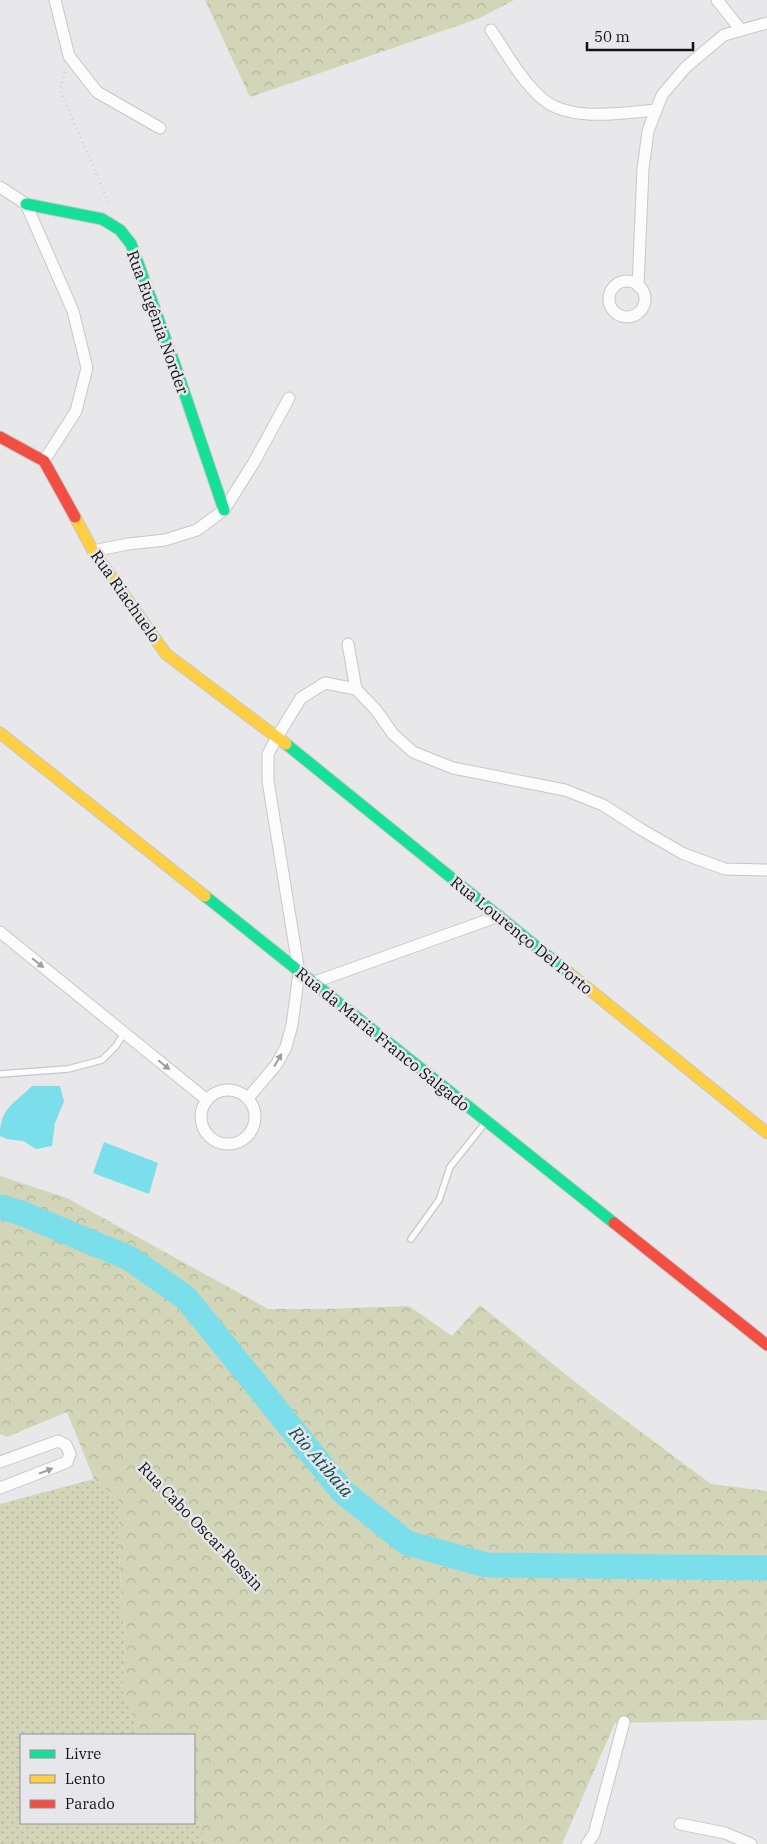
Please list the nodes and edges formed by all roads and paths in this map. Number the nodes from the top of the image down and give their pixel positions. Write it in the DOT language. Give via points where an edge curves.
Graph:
graph roads {
  1 [pos="54,0"];
  2 [pos="716,0"];
  3 [pos="767,23"];
  4 [pos="491,30"];
  5 [pos="741,30"];
  6 [pos="69,56"];
  7 [pos="656,110"];
  8 [pos="160,128"];
  9 [pos="0,187"];
  10 [pos="26,204"];
  11 [pos="120,230"];
  12 [pos="638,286"];
  13 [pos="289,398"];
  14 [pos="0,437"];
  15 [pos="44,461"];
  16 [pos="224,510"];
  17 [pos="93,551"];
  18 [pos="348,644"];
  19 [pos="356,689"];
  20 [pos="0,733"];
  21 [pos="276,737"];
  22 [pos="767,870"];
  23 [pos="499,916"];
  24 [pos="0,932"];
  25 [pos="299,972"];
  26 [pos="312,983"];
  27 [pos="124,1033"];
  28 [pos="0,1074"];
  29 [pos="248,1098"];
  30 [pos="207,1100"];
  31 [pos="486,1122"];
  32 [pos="767,1133"];
  33 [pos="411,1238"];
  34 [pos="767,1345"];
  35 [pos="0,1355"];
  36 [pos="0,1462"];
  37 [pos="0,1488"];
  38 [pos="624,1722"];
  39 [pos="444,1785"];
  40 [pos="680,1824"];
  41 [pos="587,1844"];
  42 [pos="751,1844"];
  1 -- 6 [label="street"];
  2 -- 5 [label="street"];
  3 -- 5 [label="street"];
  4 -- 7 [label="street" via="530,87 546,102 569,112 597,116"];
  5 -- 7 [label="street" via="724,35 686,66 662,95"];
  6 -- 8 [label="street" via="97,92"];
  6 -- 11 [label="path" via="60,90"];
  7 -- 12 [label="street" via="648,131 643,169"];
  9 -- 10 [label="street"];
  10 -- 11 [label="street, Rua Eugênia Norder" via="102,219"];
  10 -- 15 [label="street" via="73,312 87,368 76,411"];
  11 -- 16 [label="street, Rua Eugênia Norder" via="131,244"];
  13 -- 16 [label="street"];
  14 -- 15 [label="street"];
  15 -- 17 [label="street, Rua Riachuelo"];
  16 -- 17 [label="street" via="197,530 165,540"];
  17 -- 21 [label="street, Rua Riachuelo" via="166,654"];
  18 -- 19 [label="street"];
  19 -- 21 [label="street" via="326,683 301,698"];
  19 -- 22 [label="street" via="393,734 413,752 453,768 565,790 603,805 684,854 725,869"];
  20 -- 25 [label="street, Rua da Maria Franco Salgado"];
  21 -- 23 [label="street, Rua Lourenço Del Porto"];
  21 -- 25 [label="street" via="268,754 268,781"];
  23 -- 26 [label="street"];
  23 -- 32 [label="street, Rua Lourenço Del Porto"];
  24 -- 27 [label="street, one-way"];
  25 -- 26 [label="street, Rua da Maria Franco Salgado"];
  29 -- 25 [label="street, one-way" via="276,1065 286,1047"];
  26 -- 31 [label="street, Rua da Maria Franco Salgado"];
  27 -- 28 [label="lane" via="102,1060 68,1069"];
  27 -- 30 [label="street, one-way"];
  29 -- 30 [label="street" via="230,1090 221,1091"];
  29 -- 30 [label="street" via="254,1111 253,1128 241,1141 232,1144 215,1141 203,1127 201,1118"];
  31 -- 33 [label="lane" via="450,1167 439,1200"];
  31 -- 34 [label="street, Rua da Maria Franco Salgado"];
  35 -- 39 [label="path, Rua Cabo Oscar Rossin" via="63,1394 157,1478 240,1561 311,1646"];
  37 -- 36 [label="street, one-way" via="67,1462 70,1454 66,1445 58,1441"];
  38 -- 41 [label="street" via="594,1834"];
  40 -- 42 [label="street" via="725,1833"];
}
